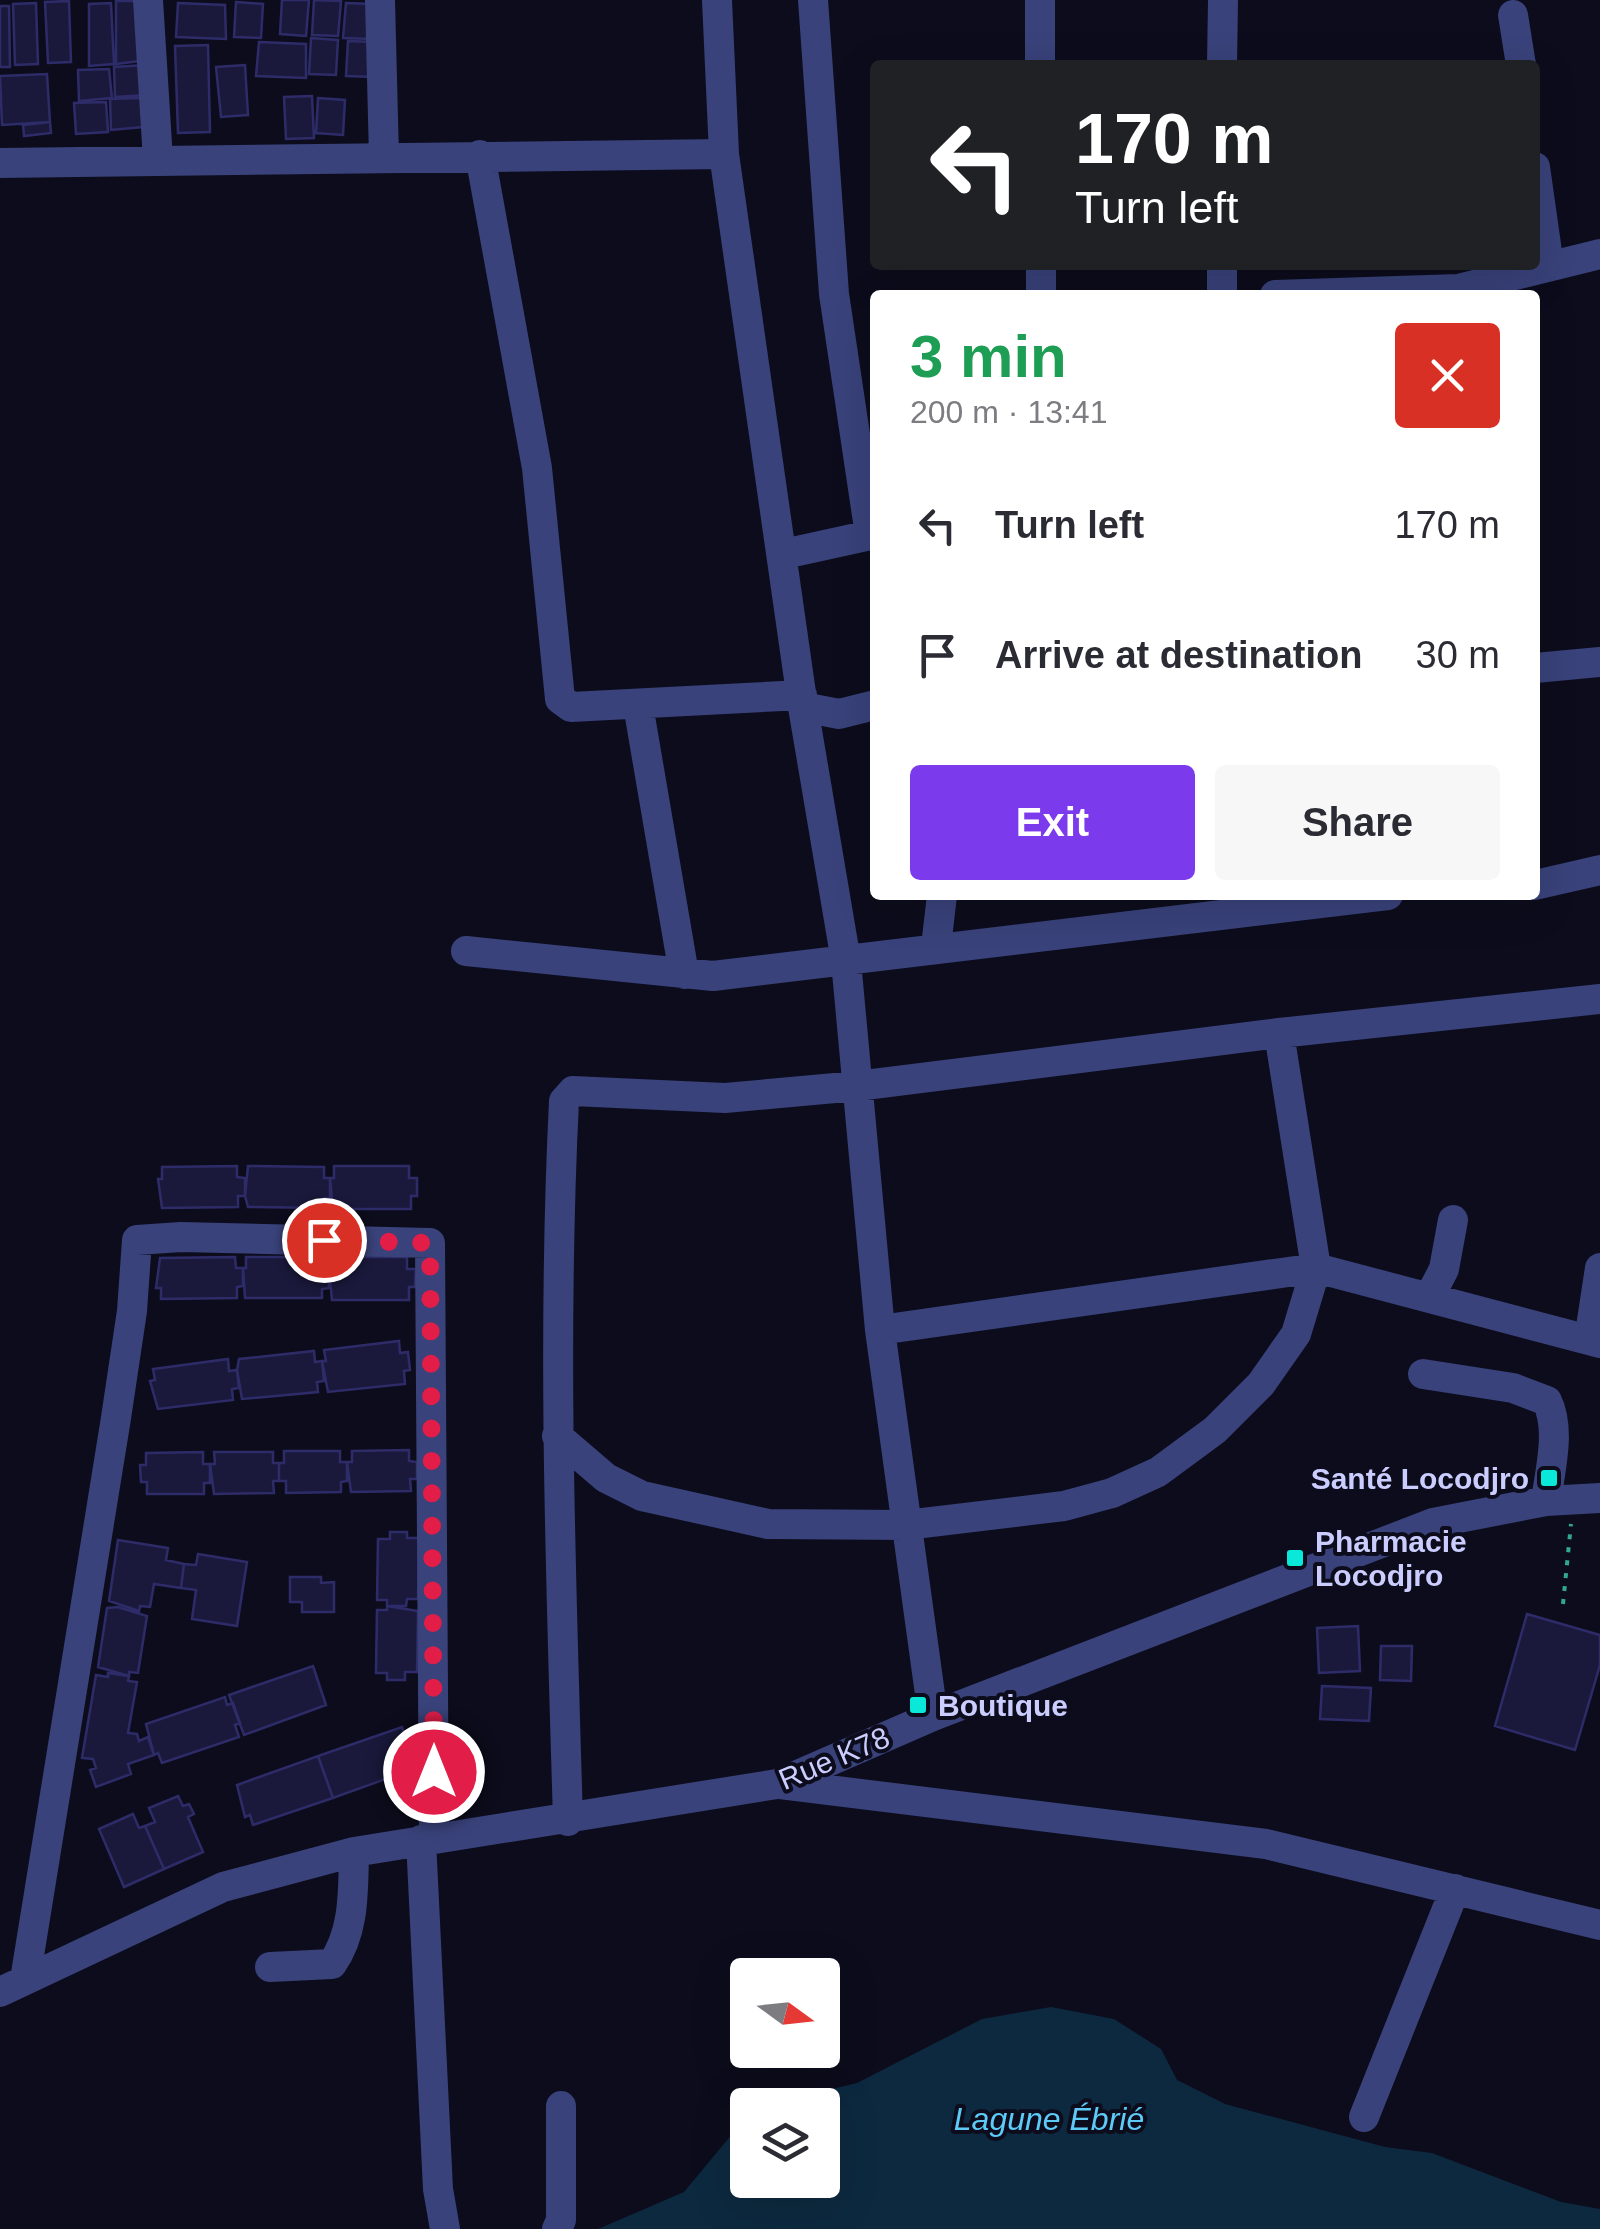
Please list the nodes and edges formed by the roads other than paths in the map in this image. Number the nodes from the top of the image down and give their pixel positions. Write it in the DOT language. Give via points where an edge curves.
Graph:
graph roads {
  1 [pos="148,0"];
  2 [pos="380,0"];
  3 [pos="717,0"];
  4 [pos="813,0"];
  5 [pos="1040,0"];
  6 [pos="1224,0"];
  7 [pos="1514,15"];
  8 [pos="1040,60"];
  9 [pos="1222,60"];
  10 [pos="1519,60"];
  11 [pos="724,154"];
  12 [pos="480,155"];
  13 [pos="384,157"];
  14 [pos="158,160"];
  15 [pos="0,163"];
  16 [pos="1540,202"];
  17 [pos="1600,254"];
  18 [pos="1549,266"];
  19 [pos="1540,268"];
  20 [pos="1532,270"];
  21 [pos="1443,290"];
  22 [pos="870,516"];
  23 [pos="870,536"];
  24 [pos="784,554"];
  25 [pos="1600,662"];
  26 [pos="1540,668"];
  27 [pos="802,701"];
  28 [pos="638,705"];
  29 [pos="870,705"];
  30 [pos="1600,870"];
  31 [pos="1540,884"];
  32 [pos="941,900"];
  33 [pos="1287,900"];
  34 [pos="1233,903"];
  35 [pos="936,947"];
  36 [pos="466,951"];
  37 [pos="846,960"];
  38 [pos="684,974"];
  39 [pos="1600,1000"];
  40 [pos="1278,1033"];
  41 [pos="857,1086"];
  42 [pos="1453,1220"];
  43 [pos="1316,1268"];
  44 [pos="1600,1268"];
  45 [pos="1428,1298"];
  46 [pos="880,1330"];
  47 [pos="1594,1342"];
  48 [pos="1423,1374"];
  49 [pos="557,1436"];
  50 [pos="1573,1500"];
  51 [pos="906,1525"];
  52 [pos="933,1716"];
  53 [pos="777,1784"];
  54 [pos="568,1820"];
  55 [pos="428,1839"];
  56 [pos="354,1852"];
  57 [pos="1455,1890"];
  58 [pos="1600,1925"];
  59 [pos="270,1968"];
  60 [pos="13,1986"];
  61 [pos="561,2106"];
  62 [pos="1364,2117"];
  63 [pos="445,2229"];
  64 [pos="557,2229"];
  1 -- 14 [label="street"];
  2 -- 13 [label="street"];
  3 -- 11 [label="street"];
  4 -- 22 [label="street" via="834,294"];
  5 -- 8 [label="street"];
  6 -- 9 [label="street"];
  7 -- 10 [label="street"];
  11 -- 12 [label="street"];
  11 -- 24 [label="street"];
  12 -- 13 [label="street"];
  12 -- 28 [label="street" via="537,468 560,699 571,708"];
  13 -- 14 [label="street"];
  14 -- 15 [label="street"];
  16 -- 18 [label="street"];
  17 -- 18 [label="street"];
  18 -- 19 [label="street"];
  20 -- 21 [label="street"];
  23 -- 24 [label="street"];
  24 -- 27 [label="street"];
  25 -- 26 [label="street"];
  27 -- 28 [label="street"];
  27 -- 29 [label="street" via="839,714"];
  27 -- 37 [label="street"];
  28 -- 38 [label="street"];
  30 -- 31 [label="street"];
  32 -- 35 [label="street"];
  33 -- 34 [label="street"];
  34 -- 35 [label="street"];
  35 -- 37 [label="street"];
  36 -- 38 [label="street"];
  37 -- 38 [label="street"];
  37 -- 41 [label="street"];
  39 -- 40 [label="street"];
  40 -- 41 [label="street"];
  40 -- 43 [label="street"];
  41 -- 46 [label="street"];
  41 -- 49 [label="street" via="725,1098 579,1091 567,1096 557,1234"];
  42 -- 45 [label="street" via="1444,1269"];
  43 -- 45 [label="street"];
  43 -- 46 [label="street"];
  43 -- 51 [label="street" via="1296,1334 1261,1384 1215,1430 1158,1472 1064,1506"];
  44 -- 47 [label="street"];
  45 -- 47 [label="street"];
  46 -- 51 [label="street"];
  48 -- 50 [label="street" via="1512,1388 1547,1401"];
  49 -- 51 [label="street" via="606,1478 642,1496 768,1524"];
  49 -- 54 [label="street"];
  50 -- 52 [label="street, Rue K78" via="1433,1523"];
  51 -- 52 [label="street"];
  52 -- 53 [label="street, Rue K78"];
  53 -- 54 [label="street, Rue K78"];
  53 -- 57 [label="street" via="1266,1844"];
  54 -- 55 [label="street, Rue K78"];
  55 -- 56 [label="street, Rue K78"];
  55 -- 60 [label="street" via="430,1243 137,1240 119,1400"];
  55 -- 63 [label="street" via="437,2173"];
  56 -- 59 [label="street" via="352,1909 332,1964"];
  56 -- 60 [label="street, Rue K78" via="223,1888"];
  57 -- 58 [label="street"];
  57 -- 62 [label="street"];
  61 -- 64 [label="street"];
}
